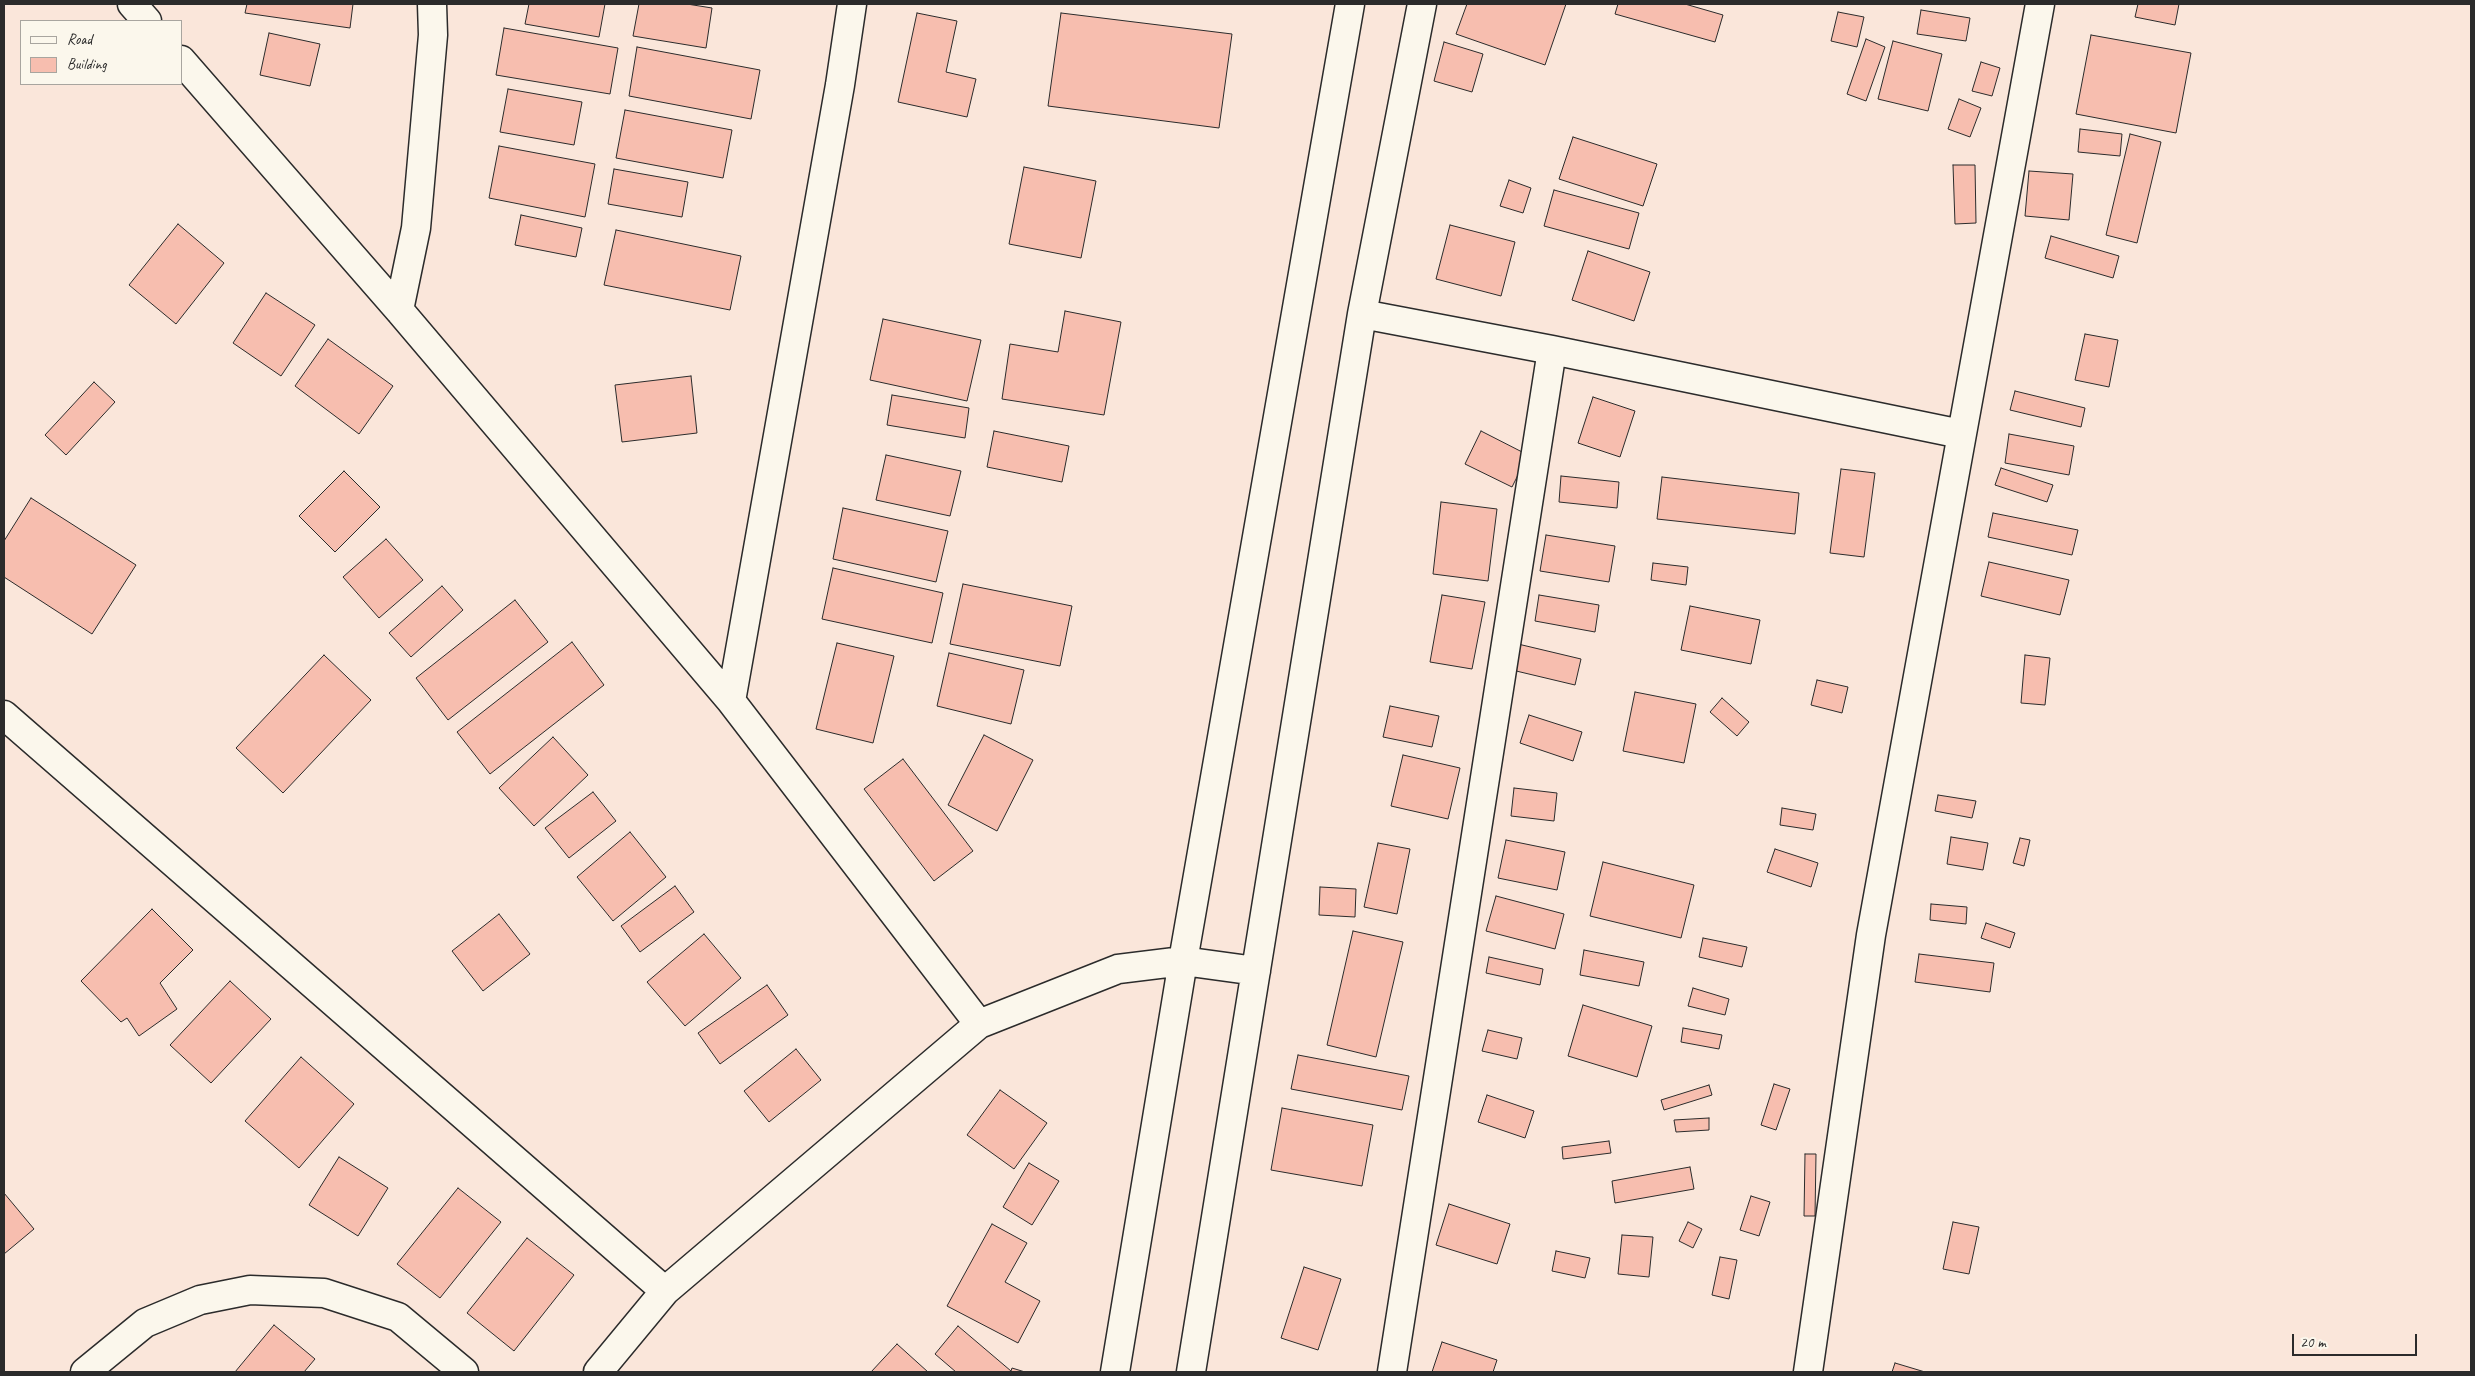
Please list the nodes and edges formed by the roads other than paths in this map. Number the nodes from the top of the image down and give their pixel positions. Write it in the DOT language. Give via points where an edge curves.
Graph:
graph roads {
  1 [pos="132,4"];
  2 [pos="432,4"];
  3 [pos="852,4"];
  4 [pos="1350,4"];
  5 [pos="1422,4"];
  6 [pos="2040,4"];
  7 [pos="146,20"];
  8 [pos="182,61"];
  9 [pos="399,310"];
  10 [pos="1362,314"];
  11 [pos="1552,350"];
  12 [pos="1961,434"];
  13 [pos="731,701"];
  14 [pos="4,715"];
  15 [pos="1183,961"];
  16 [pos="1256,971"];
  17 [pos="979,1024"];
  18 [pos="665,1291"];
  19 [pos="85,1372"];
  20 [pos="464,1372"];
  21 [pos="598,1372"];
  22 [pos="1114,1372"];
  23 [pos="1191,1372"];
  24 [pos="1392,1372"];
  25 [pos="1808,1372"];
  1 -- 7 [label="street"];
  2 -- 9 [label="street" via="416,228"];
  3 -- 13 [label="street"];
  4 -- 15 [label="street"];
  5 -- 10 [label="street"];
  6 -- 12 [label="street"];
  8 -- 9 [label="street"];
  9 -- 13 [label="street"];
  10 -- 11 [label="street"];
  10 -- 16 [label="street"];
  11 -- 12 [label="street"];
  11 -- 24 [label="street"];
  12 -- 25 [label="street" via="1871,935"];
  13 -- 17 [label="street"];
  14 -- 18 [label="street"];
  15 -- 16 [label="street"];
  15 -- 17 [label="street" via="1118,969"];
  15 -- 22 [label="street"];
  16 -- 23 [label="street"];
  17 -- 18 [label="street"];
  18 -- 21 [label="street"];
  19 -- 20 [label="street" via="145,1323 200,1300 250,1290 324,1293 398,1317"];
}
